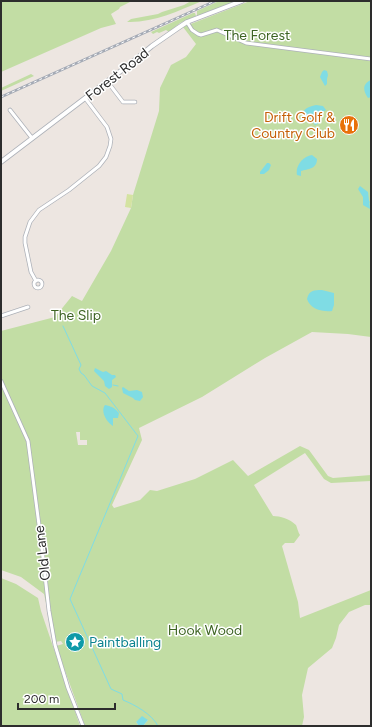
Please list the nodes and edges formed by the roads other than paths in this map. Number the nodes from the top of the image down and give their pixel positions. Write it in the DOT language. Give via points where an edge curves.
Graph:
graph roads {
  1 [pos="241,1"];
  2 [pos="187,22"];
  3 [pos="371,60"];
  4 [pos="107,81"];
  5 [pos="85,98"];
  6 [pos="135,102"];
  7 [pos="10,110"];
  8 [pos="32,138"];
  9 [pos="1,162"];
  10 [pos="36,281"];
  11 [pos="28,307"];
  12 [pos="1,316"];
  13 [pos="1,381"];
  14 [pos="83,726"];
  1 -- 2 [label="street, Forest Road"];
  2 -- 3 [label="street" via="192,30 201,35 217,30 246,43"];
  2 -- 4 [label="street, Forest Road"];
  4 -- 5 [label="street, Forest Road"];
  4 -- 6 [label="street" via="123,102"];
  5 -- 8 [label="street, Forest Road"];
  5 -- 10 [label="street" via="107,127 110,146 99,166 39,210 30,222 25,243 31,272"];
  7 -- 8 [label="street"];
  8 -- 9 [label="street, Forest Road"];
  11 -- 12 [label="street"];
  13 -- 14 [label="street, Old Lane" via="28,441 55,645"];
}
